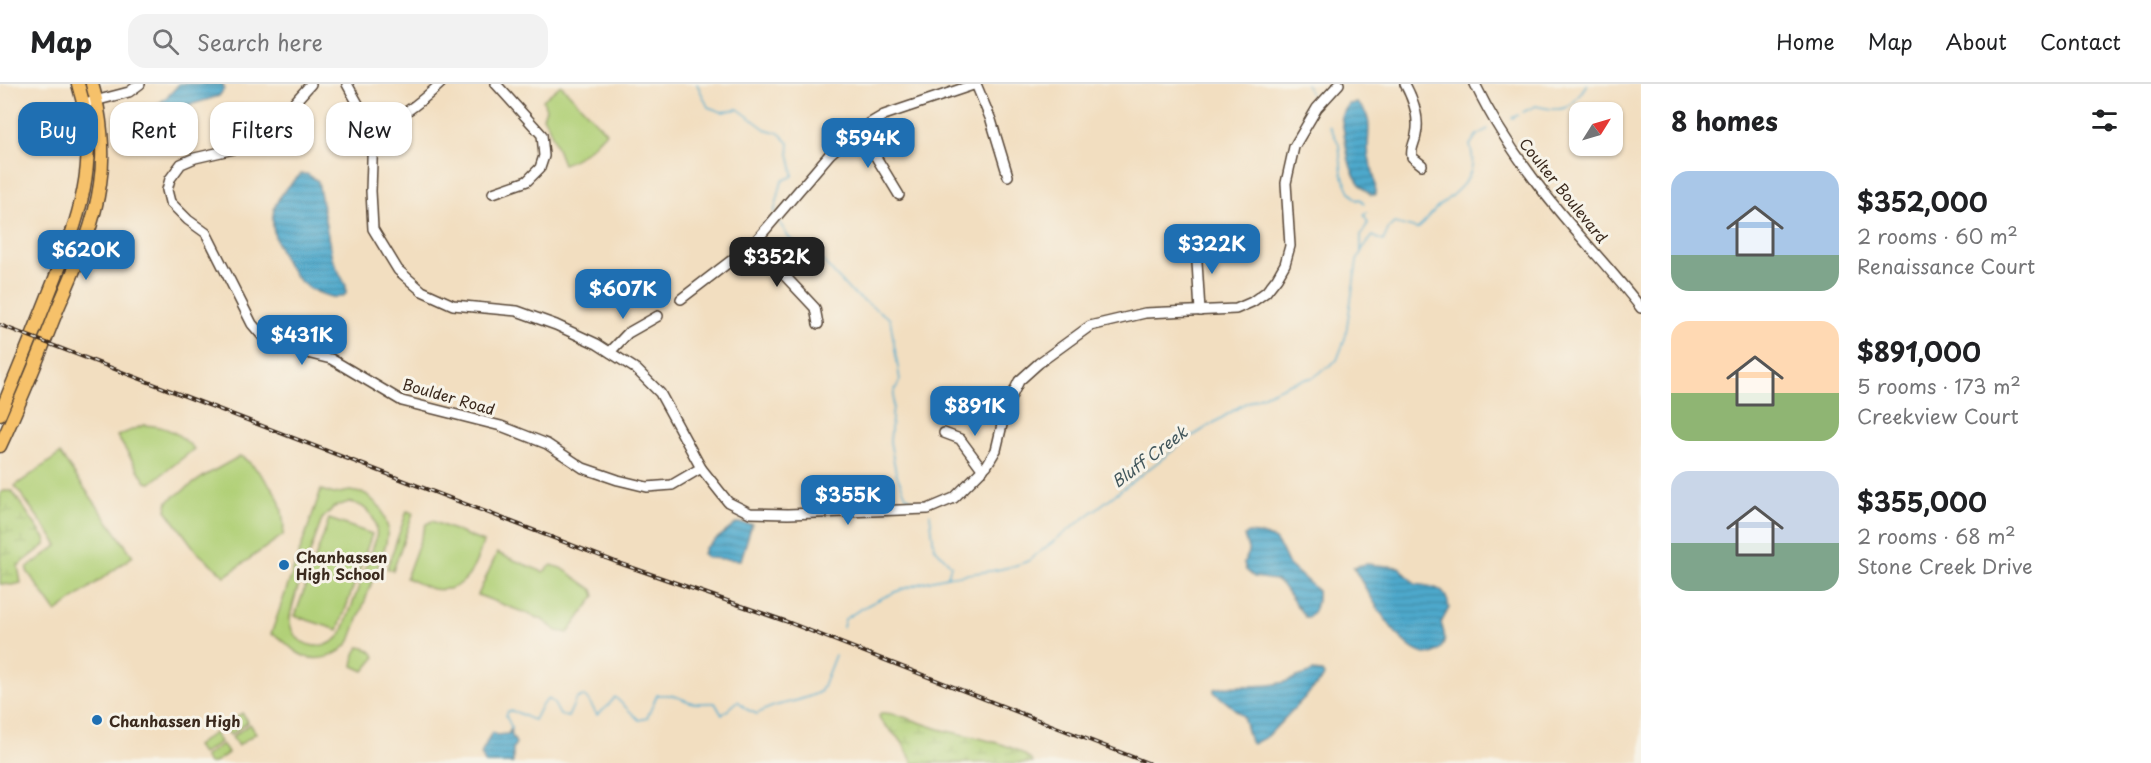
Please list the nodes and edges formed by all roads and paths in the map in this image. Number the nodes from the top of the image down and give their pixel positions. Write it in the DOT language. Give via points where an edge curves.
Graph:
graph roads {
  1 [pos="78,84"];
  2 [pos="92,84"];
  3 [pos="141,84"];
  4 [pos="311,84"];
  5 [pos="347,84"];
  6 [pos="440,84"];
  7 [pos="496,84"];
  8 [pos="976,84"];
  9 [pos="1339,84"];
  10 [pos="1405,84"];
  11 [pos="1475,84"];
  12 [pos="97,101"];
  13 [pos="82,102"];
  14 [pos="92,102"];
  15 [pos="357,102"];
  16 [pos="412,108"];
  17 [pos="859,129"];
  18 [pos="87,156"];
  19 [pos="372,156"];
  20 [pos="1422,165"];
  21 [pos="1008,176"];
  22 [pos="493,193"];
  23 [pos="899,195"];
  24 [pos="754,243"];
  25 [pos="1190,246"];
  26 [pos="681,299"];
  27 [pos="1641,308"];
  28 [pos="1200,311"];
  29 [pos="658,316"];
  30 [pos="818,324"];
  31 [pos="609,352"];
  32 [pos="0,414"];
  33 [pos="944,433"];
  34 [pos="0,446"];
  35 [pos="701,468"];
  36 [pos="983,470"];
  1 -- 13 [label="main road"];
  2 -- 12 [label="main road"];
  3 -- 12 [label="street" via="129,92"];
  4 -- 35 [label="street, Boulder Road" via="261,134 234,149 181,164 167,190 170,202 206,233 252,324 264,338 331,359 402,400 501,426 547,444 583,468 618,480 647,487 672,485"];
  5 -- 15 [label="street"];
  6 -- 16 [label="street"];
  7 -- 22 [label="street" via="542,135 544,156 540,168 527,181"];
  8 -- 17 [label="street" via="884,115"];
  8 -- 21 [label="street"];
  9 -- 28 [label="street" via="1317,108 1294,147 1286,183 1290,246 1277,278 1266,292 1236,309"];
  10 -- 20 [label="street" via="1417,120 1412,158"];
  11 -- 27 [label="street, Coulter Boulevard" via="1515,154"];
  12 -- 14 [label="street"];
  12 -- 34 [label="main road" via="100,184 90,223"];
  17 -- 23 [label="street"];
  17 -- 24 [label="street" via="830,154"];
  18 -- 32 [label="main road" via="77,222"];
  19 -- 31 [label="street" via="373,229 398,270 422,291 453,305 517,311 556,325"];
  24 -- 26 [label="street"];
  24 -- 30 [label="street" via="815,308"];
  25 -- 28 [label="street" via="1197,262"];
  28 -- 36 [label="street" via="1145,313 1083,331 1018,381 1006,408 996,450"];
  29 -- 31 [label="street" via="628,333"];
  31 -- 35 [label="street" via="636,369 660,393"];
  33 -- 36 [label="street" via="960,440"];
  35 -- 36 [label="street" via="728,502 750,513 788,514 928,510 954,498"];
}
